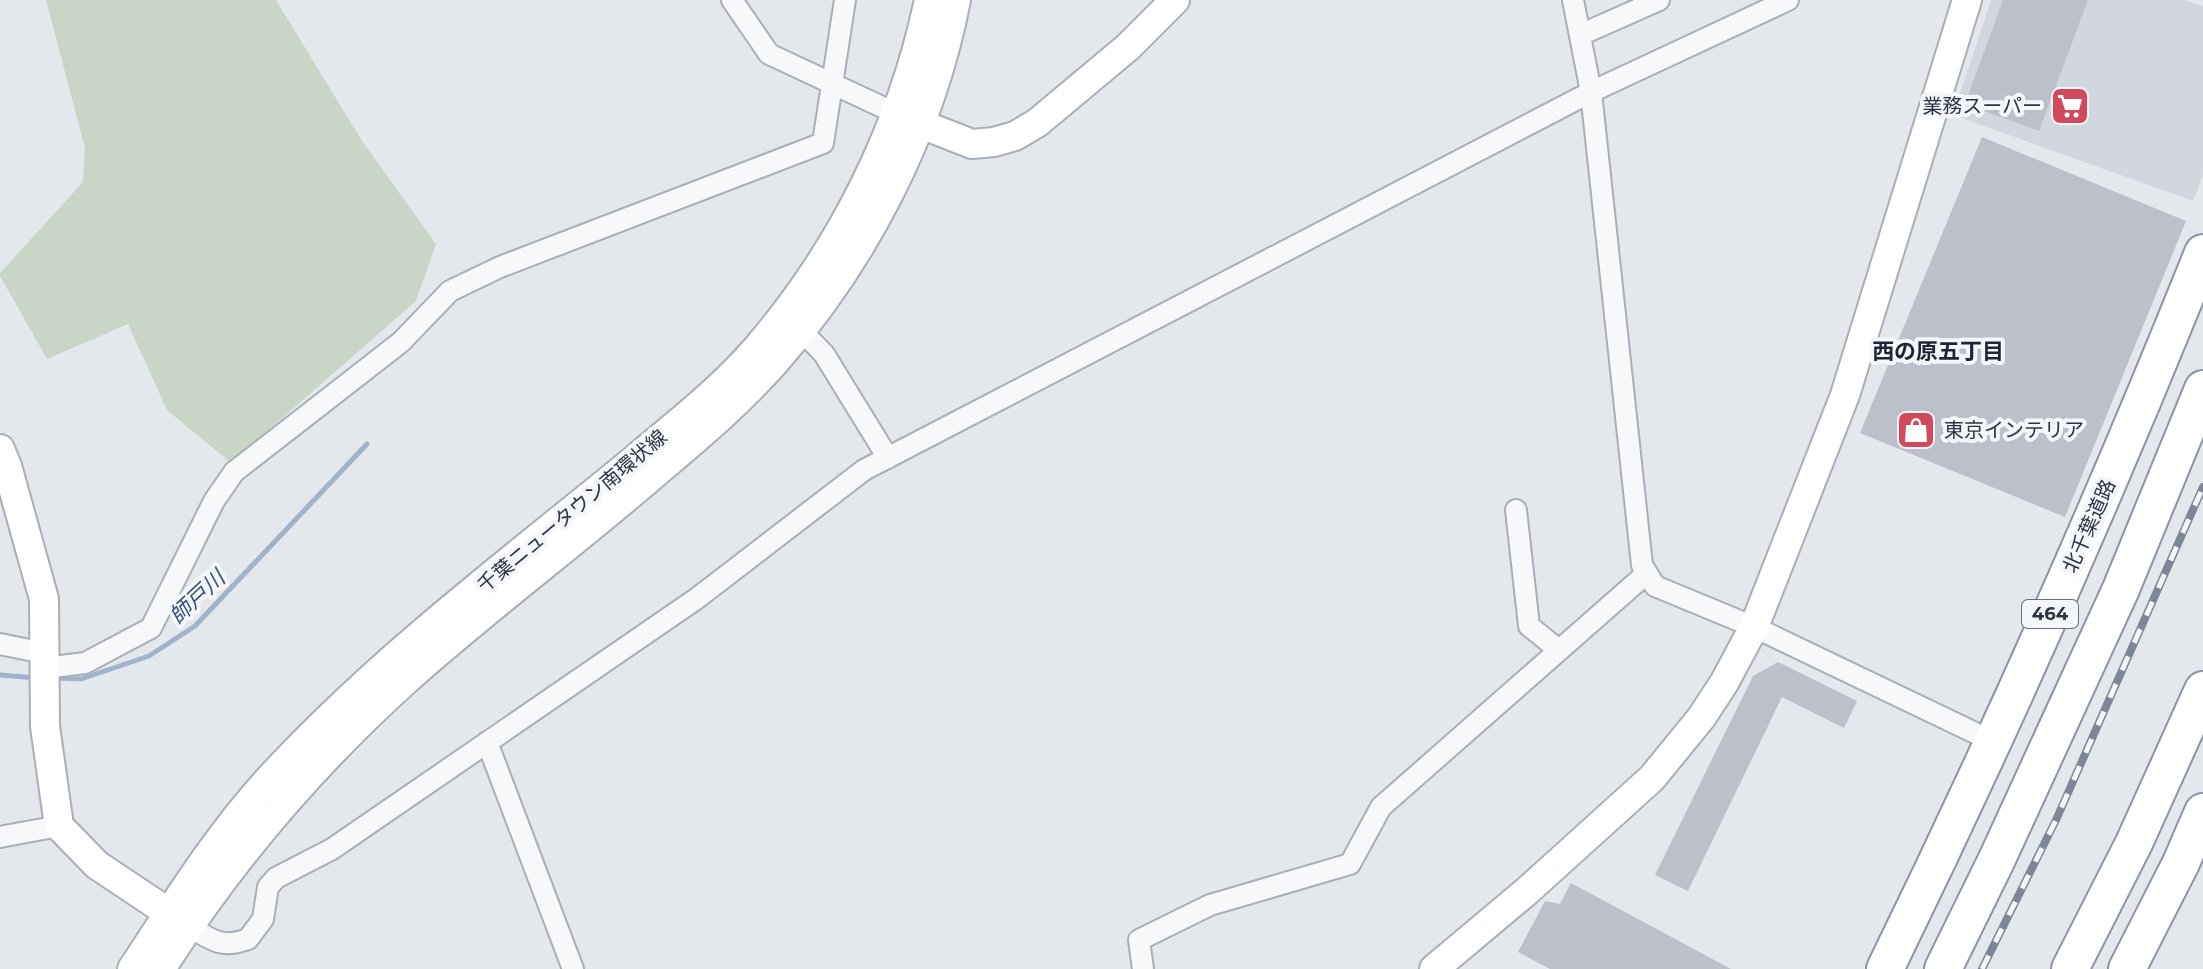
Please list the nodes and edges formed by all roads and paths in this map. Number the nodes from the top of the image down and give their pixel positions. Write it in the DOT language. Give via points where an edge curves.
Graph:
graph roads {
  1 [pos="732,0"];
  2 [pos="845,0"];
  3 [pos="929,0"];
  4 [pos="956,0"];
  5 [pos="1175,0"];
  6 [pos="1573,0"];
  7 [pos="1659,0"];
  8 [pos="1788,0"];
  9 [pos="1967,0"];
  10 [pos="1580,35"];
  11 [pos="831,83"];
  12 [pos="1591,92"];
  13 [pos="907,118"];
  14 [pos="2203,253"];
  15 [pos="793,322"];
  16 [pos="2203,389"];
  17 [pos="0,449"];
  18 [pos="888,458"];
  19 [pos="1516,510"];
  20 [pos="1647,573"];
  21 [pos="1754,627"];
  22 [pos="0,644"];
  23 [pos="1559,650"];
  24 [pos="44,661"];
  25 [pos="2203,690"];
  26 [pos="487,742"];
  27 [pos="1994,742"];
  28 [pos="2203,812"];
  29 [pos="59,826"];
  30 [pos="0,837"];
  31 [pos="2192,865"];
  32 [pos="180,920"];
  33 [pos="132,969"];
  34 [pos="161,969"];
  35 [pos="573,969"];
  36 [pos="1143,969"];
  37 [pos="1434,969"];
  38 [pos="1885,969"];
  39 [pos="1943,969"];
  40 [pos="2070,969"];
  41 [pos="2127,969"];
  1 -- 11 [label="street" via="769,54"];
  2 -- 11 [label="street"];
  3 -- 13 [label="street, 千葉ニュータウン南環状線" via="904,91"];
  4 -- 13 [label="street, 千葉ニュータウン南環状線" via="929,100"];
  5 -- 13 [label="street" via="1128,47 1015,136 972,144"];
  6 -- 10 [label="street"];
  7 -- 10 [label="street"];
  8 -- 12 [label="street"];
  9 -- 21 [label="street" via="1845,395"];
  10 -- 12 [label="street"];
  11 -- 13 [label="street"];
  11 -- 24 [label="street" via="823,143 450,291 401,342 234,472 214,501 151,628 85,663"];
  12 -- 18 [label="street"];
  12 -- 20 [label="street" via="1642,565"];
  13 -- 15 [label="street, 千葉ニュータウン南環状線" via="879,154 806,286"];
  14 -- 27 [label="highway, 北千葉道路 / 464"];
  15 -- 18 [label="street" via="824,354"];
  15 -- 32 [label="street, 千葉ニュータウン南環状線" via="396,657 317,731 219,841"];
  16 -- 39 [label="highway, 464" via="2121,589"];
  17 -- 24 [label="street" via="44,599"];
  18 -- 26 [label="street" via="864,470 696,599"];
  19 -- 23 [label="street" via="1529,626"];
  20 -- 21 [label="street" via="1655,586"];
  20 -- 23 [label="street"];
  21 -- 27 [label="street"];
  21 -- 37 [label="street" via="1701,718 1652,778"];
  22 -- 24 [label="street"];
  23 -- 36 [label="street" via="1381,807 1350,864 1210,905 1139,940"];
  24 -- 29 [label="street" via="45,726"];
  25 -- 40 [label="highway"];
  26 -- 32 [label="street" via="332,849 276,878 268,887 263,919 248,939 226,945"];
  26 -- 35 [label="street"];
  27 -- 38 [label="highway, 北千葉道路 / 464"];
  28 -- 31 [label="highway"];
  29 -- 30 [label="street"];
  29 -- 32 [label="street" via="97,865"];
  31 -- 41 [label="highway"];
  32 -- 33 [label="street, 千葉ニュータウン南環状線"];
  32 -- 34 [label="street, 千葉ニュータウン南環状線"];
}
